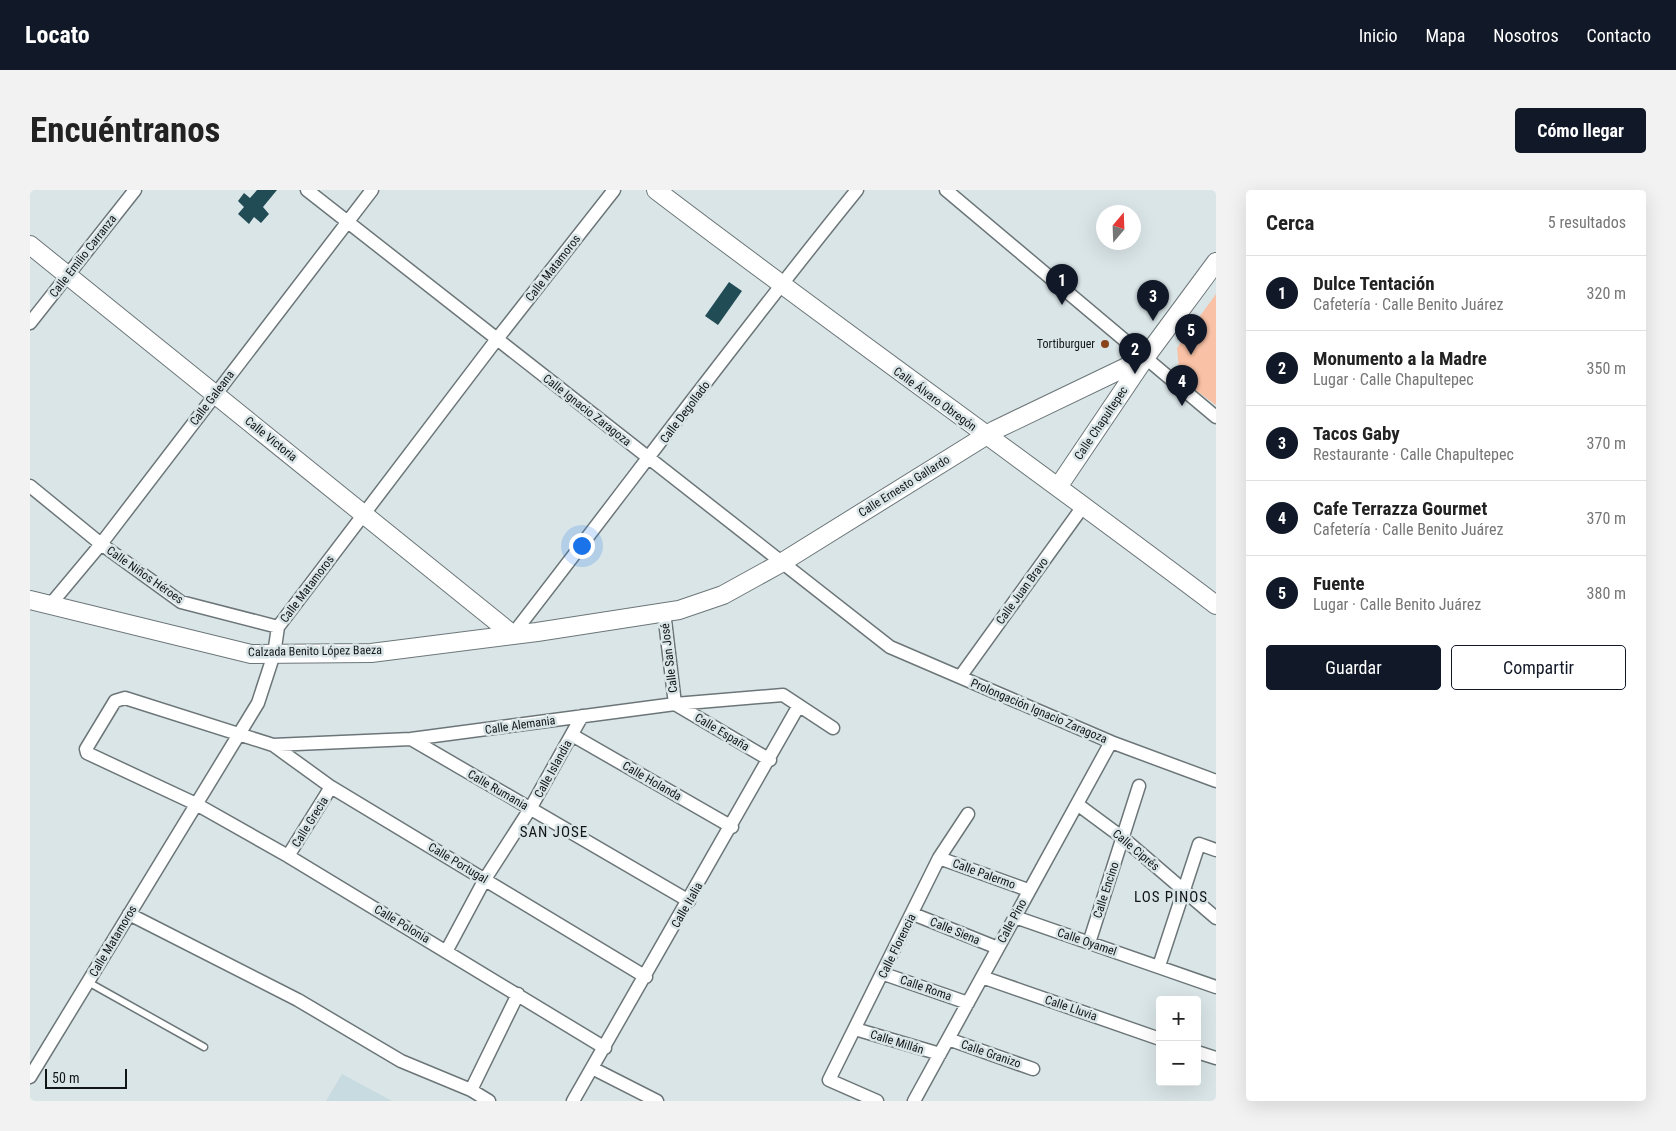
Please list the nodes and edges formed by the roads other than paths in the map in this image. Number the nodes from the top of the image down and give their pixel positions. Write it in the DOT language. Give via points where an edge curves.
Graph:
graph roads {
  1 [pos="135,190"];
  2 [pos="307,190"];
  3 [pos="372,190"];
  4 [pos="614,190"];
  5 [pos="656,190"];
  6 [pos="857,190"];
  7 [pos="946,190"];
  8 [pos="347,222"];
  9 [pos="30,245"];
  10 [pos="1216,262"];
  11 [pos="68,275"];
  12 [pos="780,285"];
  13 [pos="30,323"];
  14 [pos="497,339"];
  15 [pos="1146,358"];
  16 [pos="215,394"];
  17 [pos="1216,417"];
  18 [pos="986,436"];
  19 [pos="649,459"];
  20 [pos="30,486"];
  21 [pos="1058,487"];
  22 [pos="1084,506"];
  23 [pos="363,513"];
  24 [pos="101,544"];
  25 [pos="781,563"];
  26 [pos="30,600"];
  27 [pos="50,605"];
  28 [pos="1216,605"];
  29 [pos="664,612"];
  30 [pos="278,628"];
  31 [pos="868,630"];
  32 [pos="512,634"];
  33 [pos="274,654"];
  34 [pos="960,677"];
  35 [pos="675,704"];
  36 [pos="798,707"];
  37 [pos="582,716"];
  38 [pos="833,728"];
  39 [pos="572,735"];
  40 [pos="238,736"];
  41 [pos="411,739"];
  42 [pos="1111,742"];
  43 [pos="274,746"];
  44 [pos="770,760"];
  45 [pos="1216,781"];
  46 [pos="1139,786"];
  47 [pos="331,787"];
  48 [pos="196,804"];
  49 [pos="1077,804"];
  50 [pos="530,809"];
  51 [pos="968,814"];
  52 [pos="732,827"];
  53 [pos="1122,838"];
  54 [pos="1216,850"];
  55 [pos="288,856"];
  56 [pos="939,858"];
  57 [pos="485,879"];
  58 [pos="1028,890"];
  59 [pos="1182,890"];
  60 [pos="689,901"];
  61 [pos="129,914"];
  62 [pos="913,914"];
  63 [pos="1015,917"];
  64 [pos="1216,918"];
  65 [pos="1089,943"];
  66 [pos="998,948"];
  67 [pos="447,950"];
  68 [pos="1159,966"];
  69 [pos="884,974"];
  70 [pos="646,977"];
  71 [pos="982,977"];
  72 [pos="88,982"];
  73 [pos="1216,987"];
  74 [pos="518,994"];
  75 [pos="968,1003"];
  76 [pos="855,1029"];
  77 [pos="1156,1038"];
  78 [pos="948,1039"];
  79 [pos="204,1047"];
  80 [pos="605,1048"];
  81 [pos="1201,1053"];
  82 [pos="940,1054"];
  83 [pos="1216,1058"];
  84 [pos="592,1068"];
  85 [pos="1033,1069"];
  86 [pos="30,1076"];
  87 [pos="471,1090"];
  88 [pos="490,1101"];
  89 [pos="573,1101"];
  90 [pos="657,1101"];
  91 [pos="877,1101"];
  92 [pos="914,1101"];
  1 -- 11 [label="street, Calle Emilio Carranza"];
  2 -- 8 [label="street, Calle Ignacio Zaragoza"];
  3 -- 8 [label="street, Calle Galeana"];
  4 -- 14 [label="street, Calle Matamoros"];
  5 -- 12 [label="street, Calle Álvaro Obregón"];
  6 -- 12 [label="street, Calle Degollado"];
  7 -- 15 [label="street"];
  8 -- 14 [label="street, Calle Ignacio Zaragoza"];
  8 -- 16 [label="street, Calle Galeana"];
  9 -- 11 [label="street, Calle Victoria"];
  10 -- 15 [label="street, Calle Chapultepec"];
  11 -- 13 [label="street, Calle Emilio Carranza"];
  11 -- 16 [label="street, Calle Victoria"];
  12 -- 18 [label="street, Calle Álvaro Obregón"];
  12 -- 19 [label="street, Calle Degollado"];
  14 -- 19 [label="street, Calle Ignacio Zaragoza"];
  14 -- 23 [label="street, Calle Matamoros"];
  15 -- 17 [label="street"];
  15 -- 18 [label="street, Calle Ernesto Gallardo"];
  15 -- 21 [label="street, Calle Chapultepec"];
  16 -- 23 [label="street, Calle Victoria"];
  16 -- 24 [label="street, Calle Galeana"];
  18 -- 21 [label="street, Calle Álvaro Obregón"];
  18 -- 25 [label="street, Calle Ernesto Gallardo"];
  19 -- 25 [label="street, Calle Ignacio Zaragoza"];
  19 -- 32 [label="street, Calle Degollado"];
  20 -- 24 [label="street, Calle Niños Héroes"];
  21 -- 22 [label="street, Calle Álvaro Obregón"];
  22 -- 28 [label="street, Calle Álvaro Obregón"];
  22 -- 34 [label="street, Calle Juan Bravo"];
  23 -- 30 [label="street, Calle Matamoros"];
  23 -- 32 [label="street, Calle Victoria"];
  24 -- 27 [label="street, Calle Galeana"];
  24 -- 30 [label="street, Calle Niños Héroes" via="181,602"];
  25 -- 29 [label="street, Calle Ernesto Gallardo" via="709,601"];
  25 -- 31 [label="street, Calle Ignacio Zaragoza"];
  26 -- 27 [label="street, Calzada Benito López Baeza"];
  27 -- 33 [label="street, Calzada Benito López Baeza" via="251,654"];
  29 -- 32 [label="street, Calzada Benito López Baeza"];
  29 -- 35 [label="street, Calle San José"];
  30 -- 33 [label="street, Calle Matamoros"];
  31 -- 34 [label="street, Prolongación Ignacio Zaragoza" via="890,647"];
  32 -- 33 [label="street, Calzada Benito López Baeza" via="371,653"];
  33 -- 40 [label="street, Calle Matamoros" via="258,703"];
  34 -- 42 [label="street, Prolongación Ignacio Zaragoza"];
  35 -- 36 [label="street, Calle Alemania" via="783,695"];
  35 -- 37 [label="street, Calle Alemania"];
  35 -- 44 [label="street, Calle España"];
  36 -- 38 [label="street, Calle Alemania"];
  36 -- 44 [label="street, Calle Italia"];
  37 -- 39 [label="street, Calle Islandia"];
  37 -- 41 [label="street, Calle Alemania"];
  39 -- 50 [label="street, Calle Islandia"];
  39 -- 52 [label="street, Calle Holanda"];
  40 -- 43 [label="street, Calle Alemania"];
  40 -- 48 [label="street, Calle Matamoros"];
  40 -- 48 [label="street, Calle Alemania" via="125,698 115,700 86,753"];
  41 -- 43 [label="street, Calle Alemania"];
  41 -- 50 [label="street, Calle Rumania"];
  42 -- 45 [label="street, Prolongación Ignacio Zaragoza"];
  42 -- 49 [label="street, Calle Pino"];
  43 -- 47 [label="street, Calle Portugal"];
  44 -- 52 [label="street, Calle Italia"];
  46 -- 53 [label="street, Calle Encino"];
  47 -- 55 [label="street, Calle Grecia"];
  47 -- 57 [label="street, Calle Portugal"];
  48 -- 55 [label="street, Calle Polonia"];
  48 -- 61 [label="street, Calle Matamoros"];
  49 -- 53 [label="street, Calle Ciprés"];
  49 -- 58 [label="street, Calle Pino"];
  50 -- 57 [label="street, Calle Islandia"];
  50 -- 60 [label="street, Calle Rumania"];
  51 -- 56 [label="street, Calle Florencia"];
  52 -- 60 [label="street, Calle Italia"];
  53 -- 59 [label="street, Calle Ciprés"];
  53 -- 65 [label="street, Calle Encino"];
  54 -- 59 [label="street" via="1199,844"];
  55 -- 67 [label="street, Calle Polonia"];
  56 -- 58 [label="street, Calle Palermo"];
  56 -- 62 [label="street, Calle Florencia"];
  57 -- 67 [label="street, Calle Islandia"];
  57 -- 70 [label="street, Calle Portugal"];
  58 -- 63 [label="street, Calle Pino"];
  59 -- 64 [label="street, Calle Ciprés"];
  59 -- 68 [label="street"];
  60 -- 70 [label="street, Calle Italia"];
  61 -- 72 [label="street, Calle Matamoros"];
  61 -- 87 [label="street" via="298,1000 401,1060"];
  62 -- 66 [label="street, Calle Siena"];
  62 -- 69 [label="street, Calle Florencia"];
  63 -- 65 [label="street, Calle Oyamel"];
  63 -- 66 [label="street, Calle Pino"];
  65 -- 68 [label="street, Calle Oyamel"];
  66 -- 71 [label="street, Calle Pino"];
  67 -- 74 [label="street, Calle Polonia"];
  68 -- 73 [label="street, Calle Oyamel"];
  69 -- 75 [label="street, Calle Roma"];
  69 -- 76 [label="street, Calle Florencia"];
  70 -- 80 [label="street, Calle Italia"];
  71 -- 75 [label="street, Calle Pino"];
  71 -- 77 [label="street, Calle Lluvia"];
  72 -- 79 [label="lane"];
  72 -- 86 [label="street, Calle Matamoros"];
  74 -- 80 [label="street, Calle Polonia"];
  74 -- 87 [label="street"];
  75 -- 78 [label="street, Calle Pino"];
  76 -- 82 [label="street, Calle Millán"];
  76 -- 91 [label="street, Calle Florencia" via="829,1080"];
  78 -- 82 [label="street, Calle Pino"];
  78 -- 85 [label="street, Calle Granizo"];
  80 -- 84 [label="street, Calle Italia"];
  81 -- 83 [label="street"];
  82 -- 92 [label="street, Calle Pino"];
  84 -- 89 [label="street, Calle Italia"];
  84 -- 90 [label="street"];
  87 -- 88 [label="street"];
}
